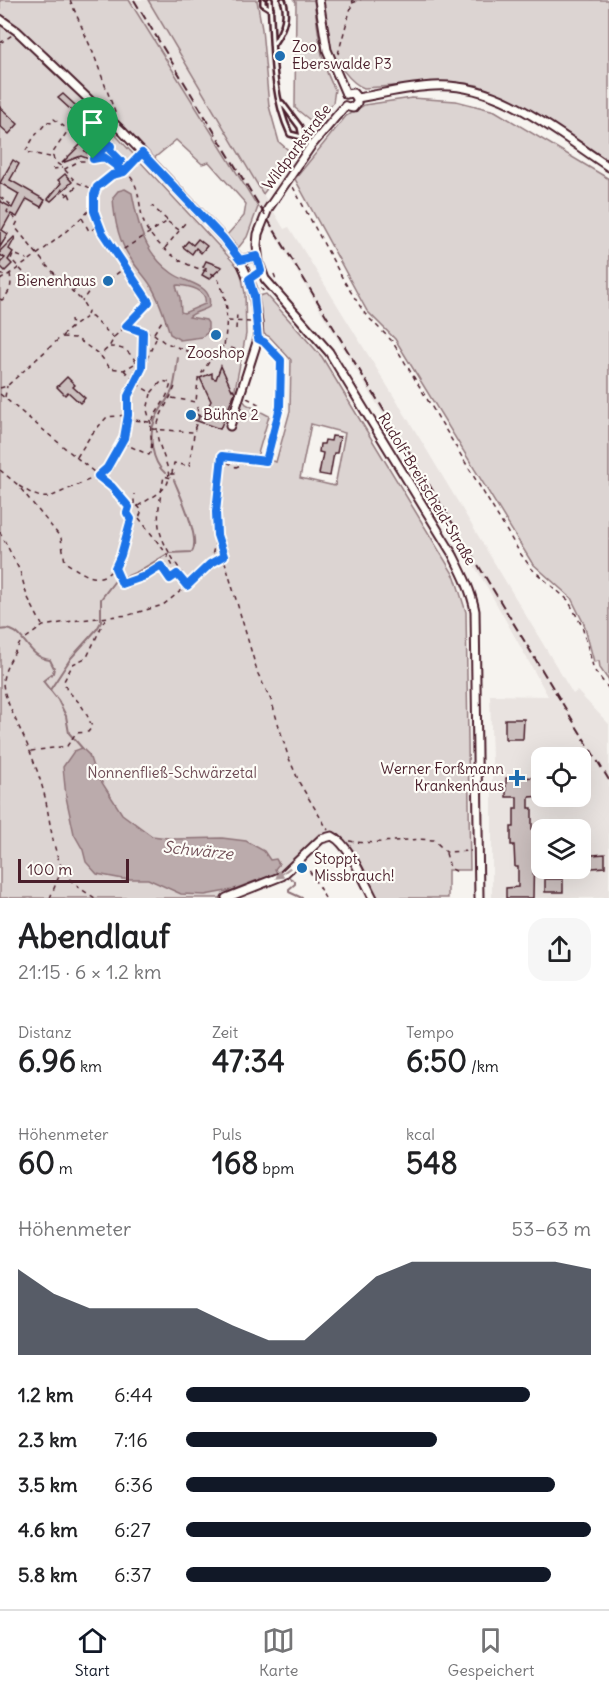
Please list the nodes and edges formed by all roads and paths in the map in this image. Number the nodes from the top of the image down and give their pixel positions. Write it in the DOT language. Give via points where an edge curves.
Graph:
graph roads {
  1 [pos="70,0"];
  2 [pos="262,0"];
  3 [pos="270,0"];
  4 [pos="284,0"];
  5 [pos="319,0"];
  6 [pos="361,0"];
  7 [pos="352,2"];
  8 [pos="271,9"];
  9 [pos="0,19"];
  10 [pos="17,31"];
  11 [pos="0,43"];
  12 [pos="273,44"];
  13 [pos="337,57"];
  14 [pos="346,94"];
  15 [pos="357,98"];
  16 [pos="281,102"];
  17 [pos="345,106"];
  18 [pos="68,130"];
  19 [pos="123,132"];
  20 [pos="80,136"];
  21 [pos="302,137"];
  22 [pos="311,146"];
  23 [pos="142,153"];
  24 [pos="52,157"];
  25 [pos="93,159"];
  26 [pos="116,166"];
  27 [pos="609,167"];
  28 [pos="53,169"];
  29 [pos="64,169"];
  30 [pos="124,172"];
  31 [pos="288,178"];
  32 [pos="79,184"];
  33 [pos="95,190"];
  34 [pos="60,193"];
  35 [pos="67,195"];
  36 [pos="0,197"];
  37 [pos="72,201"];
  38 [pos="94,206"];
  39 [pos="152,206"];
  40 [pos="82,218"];
  41 [pos="168,221"];
  42 [pos="186,222"];
  43 [pos="98,226"];
  44 [pos="179,230"];
  45 [pos="149,233"];
  46 [pos="165,248"];
  47 [pos="38,253"];
  48 [pos="115,254"];
  49 [pos="257,256"];
  50 [pos="28,260"];
  51 [pos="240,260"];
  52 [pos="20,267"];
  53 [pos="125,267"];
  54 [pos="261,271"];
  55 [pos="23,272"];
  56 [pos="0,273"];
  57 [pos="10,273"];
  58 [pos="5,277"];
  59 [pos="249,279"];
  60 [pos="265,279"];
  61 [pos="0,280"];
  62 [pos="109,280"];
  63 [pos="256,287"];
  64 [pos="72,292"];
  65 [pos="266,292"];
  66 [pos="0,299"];
  67 [pos="283,300"];
  68 [pos="82,301"];
  69 [pos="237,313"];
  70 [pos="87,316"];
  71 [pos="71,319"];
  72 [pos="166,321"];
  73 [pos="228,321"];
  74 [pos="237,321"];
  75 [pos="253,322"];
  76 [pos="126,326"];
  77 [pos="72,327"];
  78 [pos="236,328"];
  79 [pos="143,332"];
  80 [pos="154,334"];
  81 [pos="61,337"];
  82 [pos="114,338"];
  83 [pos="158,339"];
  84 [pos="258,339"];
  85 [pos="224,346"];
  86 [pos="109,347"];
  87 [pos="227,347"];
  88 [pos="231,348"];
  89 [pos="100,355"];
  90 [pos="254,356"];
  91 [pos="211,359"];
  92 [pos="142,361"];
  93 [pos="136,363"];
  94 [pos="142,369"];
  95 [pos="124,370"];
  96 [pos="136,383"];
  97 [pos="176,383"];
  98 [pos="7,386"];
  99 [pos="0,388"];
  100 [pos="150,392"];
  101 [pos="0,394"];
  102 [pos="169,397"];
  103 [pos="5,398"];
  104 [pos="195,402"];
  105 [pos="128,415"];
  106 [pos="127,419"];
  107 [pos="151,426"];
  108 [pos="230,426"];
  109 [pos="157,428"];
  110 [pos="195,428"];
  111 [pos="122,443"];
  112 [pos="222,456"];
  113 [pos="76,458"];
  114 [pos="0,470"];
  115 [pos="169,473"];
  116 [pos="176,474"];
  117 [pos="98,476"];
  118 [pos="19,486"];
  119 [pos="134,494"];
  120 [pos="134,505"];
  121 [pos="138,506"];
  122 [pos="129,507"];
  123 [pos="139,518"];
  124 [pos="131,519"];
  125 [pos="0,532"];
  126 [pos="217,535"];
  127 [pos="0,538"];
  128 [pos="4,539"];
  129 [pos="224,556"];
  130 [pos="210,564"];
  131 [pos="115,568"];
  132 [pos="179,575"];
  133 [pos="187,586"];
  134 [pos="105,617"];
  135 [pos="43,626"];
  136 [pos="26,638"];
  137 [pos="20,643"];
  138 [pos="2,680"];
  139 [pos="609,689"];
  140 [pos="30,751"];
  141 [pos="334,837"];
  142 [pos="472,851"];
  143 [pos="446,852"];
  144 [pos="302,857"];
  145 [pos="62,868"];
  146 [pos="459,873"];
  147 [pos="50,898"];
  148 [pos="95,898"];
  149 [pos="226,898"];
  150 [pos="325,898"];
  151 [pos="373,898"];
  152 [pos="479,898"];
  1 -- 19 [label="path"];
  2 -- 8 [label="lane"];
  3 -- 8 [label="lane"];
  4 -- 12 [label="lane" via="283,32"];
  5 -- 14 [label="street" via="327,50"];
  6 -- 7 [label="path"];
  7 -- 13 [label="path"];
  8 -- 12 [label="lane"];
  9 -- 10 [label="street"];
  10 -- 11 [label="path"];
  10 -- 19 [label="street"];
  12 -- 16 [label="lane"];
  14 -- 15 [label="street, Wildparkstraße" via="353,93"];
  14 -- 17 [label="street, Wildparkstraße" via="342,98"];
  15 -- 17 [label="street, Wildparkstraße" via="353,108"];
  15 -- 27 [label="street, Wildparkstraße" via="434,86 480,91 521,109"];
  16 -- 21 [label="lane" via="300,127"];
  16 -- 21 [label="lane" via="290,134"];
  17 -- 22 [label="street, Wildparkstraße"];
  18 -- 20 [label="path"];
  18 -- 24 [label="path"];
  18 -- 24 [label="path" via="54,119 47,122 26,152"];
  18 -- 25 [label="path" via="81,122 90,126 93,123 103,132 83,149"];
  19 -- 23 [label="street"];
  21 -- 22 [label="lane"];
  22 -- 31 [label="street, Wildparkstraße"];
  23 -- 30 [label="path"];
  23 -- 51 [label="street"];
  24 -- 29 [label="path"];
  25 -- 26 [label="path" via="104,157"];
  25 -- 26 [label="path" via="109,143 110,150 122,160"];
  25 -- 29 [label="path"];
  26 -- 30 [label="path"];
  28 -- 29 [label="path"];
  29 -- 32 [label="path"];
  30 -- 33 [label="path" via="107,178"];
  30 -- 45 [label="path" via="134,180 142,220"];
  31 -- 49 [label="street, Wildparkstraße" via="262,222"];
  31 -- 139 [label="path" via="365,314 392,341 520,553 532,569 568,600 582,627 594,670"];
  32 -- 33 [label="path"];
  32 -- 35 [label="path"];
  33 -- 38 [label="path"];
  34 -- 35 [label="path" via="62,189"];
  35 -- 37 [label="path"];
  36 -- 47 [label="path" via="10,204 7,212 18,221 15,227"];
  38 -- 40 [label="path"];
  38 -- 43 [label="path"];
  39 -- 41 [label="path"];
  40 -- 43 [label="path" via="89,231"];
  40 -- 47 [label="path"];
  41 -- 44 [label="path"];
  41 -- 45 [label="path"];
  42 -- 44 [label="path"];
  43 -- 48 [label="path"];
  44 -- 46 [label="path"];
  45 -- 46 [label="path"];
  45 -- 48 [label="path"];
  46 -- 73 [label="path" via="185,264 217,277"];
  47 -- 50 [label="path"];
  47 -- 64 [label="path"];
  48 -- 53 [label="path"];
  49 -- 51 [label="street"];
  49 -- 54 [label="street, Wildparkstraße"];
  50 -- 52 [label="path"];
  50 -- 52 [label="path" via="14,254 11,259"];
  51 -- 59 [label="street"];
  52 -- 55 [label="path"];
  52 -- 57 [label="path"];
  53 -- 62 [label="path"];
  53 -- 76 [label="path" via="149,302"];
  54 -- 59 [label="street"];
  54 -- 60 [label="street, Wildparkstraße"];
  56 -- 58 [label="path"];
  57 -- 58 [label="path"];
  57 -- 66 [label="path" via="10,291"];
  58 -- 61 [label="path"];
  59 -- 63 [label="street"];
  60 -- 63 [label="street"];
  60 -- 67 [label="street, Wildparkstraße"];
  63 -- 65 [label="path"];
  63 -- 84 [label="street"];
  64 -- 68 [label="path"];
  64 -- 68 [label="path" via="79,285 94,284"];
  67 -- 152 [label="street, Rudolf-Breitscheid-Straße" via="329,352 466,579 475,611"];
  68 -- 70 [label="path"];
  69 -- 74 [label="path"];
  70 -- 77 [label="path"];
  70 -- 82 [label="path"];
  71 -- 77 [label="path"];
  72 -- 80 [label="path"];
  73 -- 74 [label="path"];
  73 -- 85 [label="path"];
  74 -- 75 [label="path"];
  74 -- 78 [label="path"];
  76 -- 79 [label="path"];
  76 -- 82 [label="path"];
  77 -- 81 [label="path"];
  79 -- 80 [label="path"];
  79 -- 92 [label="path"];
  80 -- 83 [label="path"];
  81 -- 89 [label="path" via="76,338"];
  81 -- 98 [label="path"];
  82 -- 86 [label="path"];
  83 -- 91 [label="path" via="187,351 202,351"];
  83 -- 94 [label="path"];
  84 -- 90 [label="street"];
  84 -- 112 [label="lane" via="281,360 280,407 266,461"];
  85 -- 87 [label="path"];
  85 -- 91 [label="path"];
  86 -- 89 [label="path"];
  86 -- 93 [label="path" via="121,347"];
  88 -- 90 [label="path"];
  89 -- 95 [label="path" via="110,368"];
  90 -- 108 [label="street"];
  91 -- 104 [label="path" via="198,379"];
  92 -- 93 [label="path"];
  92 -- 94 [label="path"];
  93 -- 94 [label="path"];
  93 -- 95 [label="path"];
  94 -- 96 [label="path"];
  95 -- 96 [label="path"];
  96 -- 100 [label="path"];
  96 -- 105 [label="path" via="128,396"];
  97 -- 102 [label="path"];
  98 -- 99 [label="path"];
  98 -- 103 [label="path"];
  100 -- 102 [label="path" via="162,381 169,381"];
  100 -- 107 [label="path" via="147,410"];
  101 -- 103 [label="path"];
  102 -- 104 [label="path"];
  102 -- 107 [label="path"];
  102 -- 109 [label="path"];
  103 -- 113 [label="path"];
  104 -- 110 [label="path" via="199,417"];
  105 -- 106 [label="path"];
  105 -- 113 [label="path" via="107,417"];
  106 -- 107 [label="path"];
  106 -- 111 [label="path"];
  107 -- 109 [label="path"];
  107 -- 111 [label="path" via="149,455"];
  109 -- 110 [label="path" via="193,432"];
  109 -- 115 [label="path"];
  110 -- 132 [label="path, bridge" via="189,465 174,463 171,478 164,476 157,515 163,545 182,573"];
  111 -- 117 [label="path"];
  112 -- 126 [label="path"];
  113 -- 117 [label="path"];
  114 -- 118 [label="path"];
  115 -- 116 [label="path"];
  115 -- 121 [label="path" via="164,489"];
  117 -- 118 [label="path" via="44,498"];
  117 -- 122 [label="path"];
  118 -- 131 [label="path" via="61,538 65,562 91,578 102,577"];
  119 -- 120 [label="path"];
  120 -- 121 [label="path"];
  120 -- 122 [label="path"];
  121 -- 123 [label="path" via="142,513"];
  122 -- 124 [label="path"];
  123 -- 124 [label="path"];
  123 -- 132 [label="path"];
  124 -- 131 [label="path"];
  125 -- 128 [label="path"];
  126 -- 129 [label="path"];
  126 -- 130 [label="path"];
  127 -- 128 [label="path"];
  128 -- 135 [label="path"];
  129 -- 130 [label="path"];
  129 -- 141 [label="path" via="258,674 271,700 288,756 300,784"];
  130 -- 133 [label="path"];
  131 -- 132 [label="path" via="124,584 161,566 169,579"];
  132 -- 133 [label="path"];
  133 -- 134 [label="path" via="163,605"];
  134 -- 135 [label="path"];
  134 -- 140 [label="path" via="87,657 73,664 64,681 67,691 86,710 92,727 88,732 76,733 67,746"];
  135 -- 136 [label="path"];
  137 -- 138 [label="path"];
  138 -- 140 [label="path"];
  140 -- 145 [label="path"];
  141 -- 143 [label="path" via="370,844 415,838 434,840"];
  141 -- 144 [label="street" via="325,837"];
  141 -- 151 [label="street"];
  142 -- 143 [label="path"];
  143 -- 146 [label="path" via="450,868"];
  144 -- 149 [label="street, one-way" via="282,876"];
  144 -- 150 [label="path"];
  145 -- 147 [label="path"];
  145 -- 148 [label="path" via="83,892"];
}
